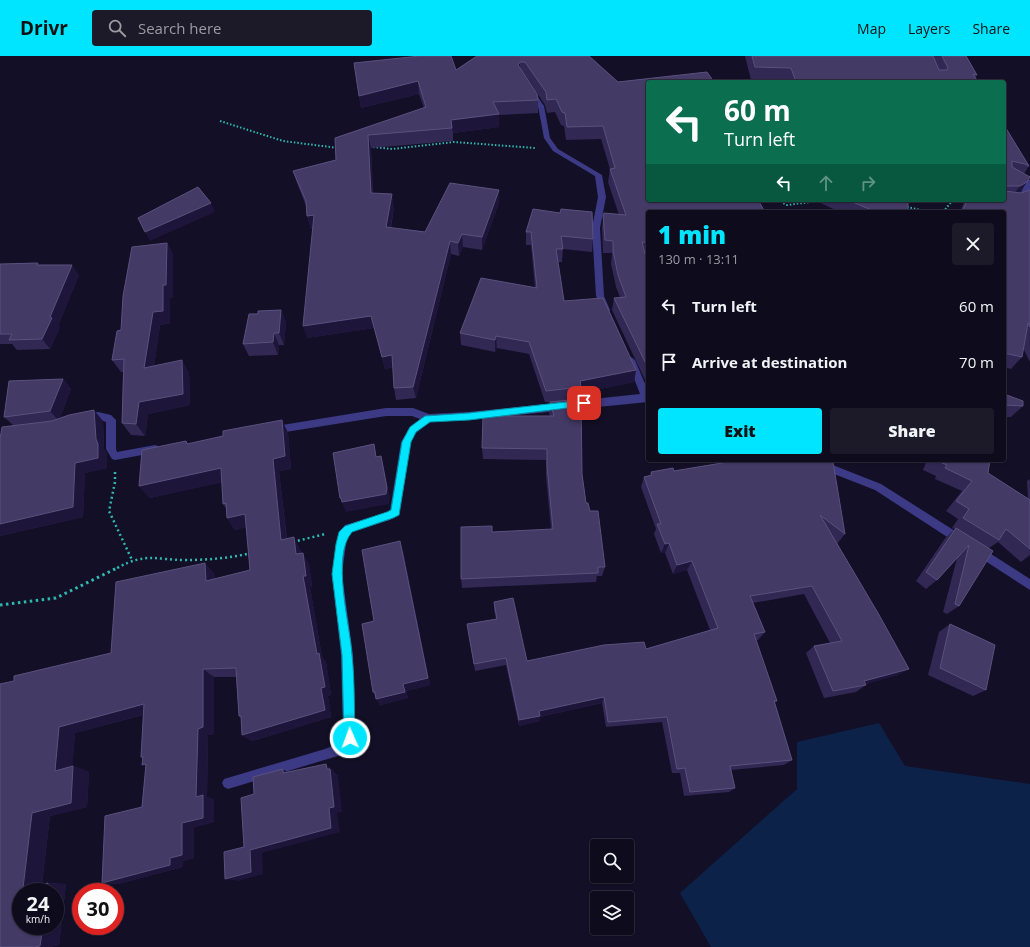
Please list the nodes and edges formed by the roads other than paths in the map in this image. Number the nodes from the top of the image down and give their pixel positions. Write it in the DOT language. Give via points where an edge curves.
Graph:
graph roads {
  1 [pos="526,83"];
  2 [pos="1018,183"];
  3 [pos="1029,187"];
  4 [pos="1006,201"];
  5 [pos="610,317"];
  6 [pos="626,351"];
  7 [pos="646,395"];
  8 [pos="646,397"];
  9 [pos="428,418"];
  10 [pos="79,419"];
  11 [pos="260,432"];
  12 [pos="166,447"];
  13 [pos="814,462"];
  14 [pos="1030,585"];
  15 [pos="228,783"];
  1 -- 5 [label="street" via="540,106 547,138 555,150 598,175 602,197 596,228 600,296"];
  2 -- 3 [label="street"];
  3 -- 4 [label="street" via="1022,198"];
  6 -- 7 [label="street"];
  8 -- 9 [label="street"];
  9 -- 11 [label="street" via="413,412 386,412"];
  9 -- 15 [label="street" via="413,430 406,442 395,512 390,516 348,528 342,539 337,574 347,655 350,738 341,749 331,753"];
  10 -- 12 [label="street" via="97,415 106,416 111,420 111,449 116,456"];
  13 -- 14 [label="street" via="878,487"];
}
